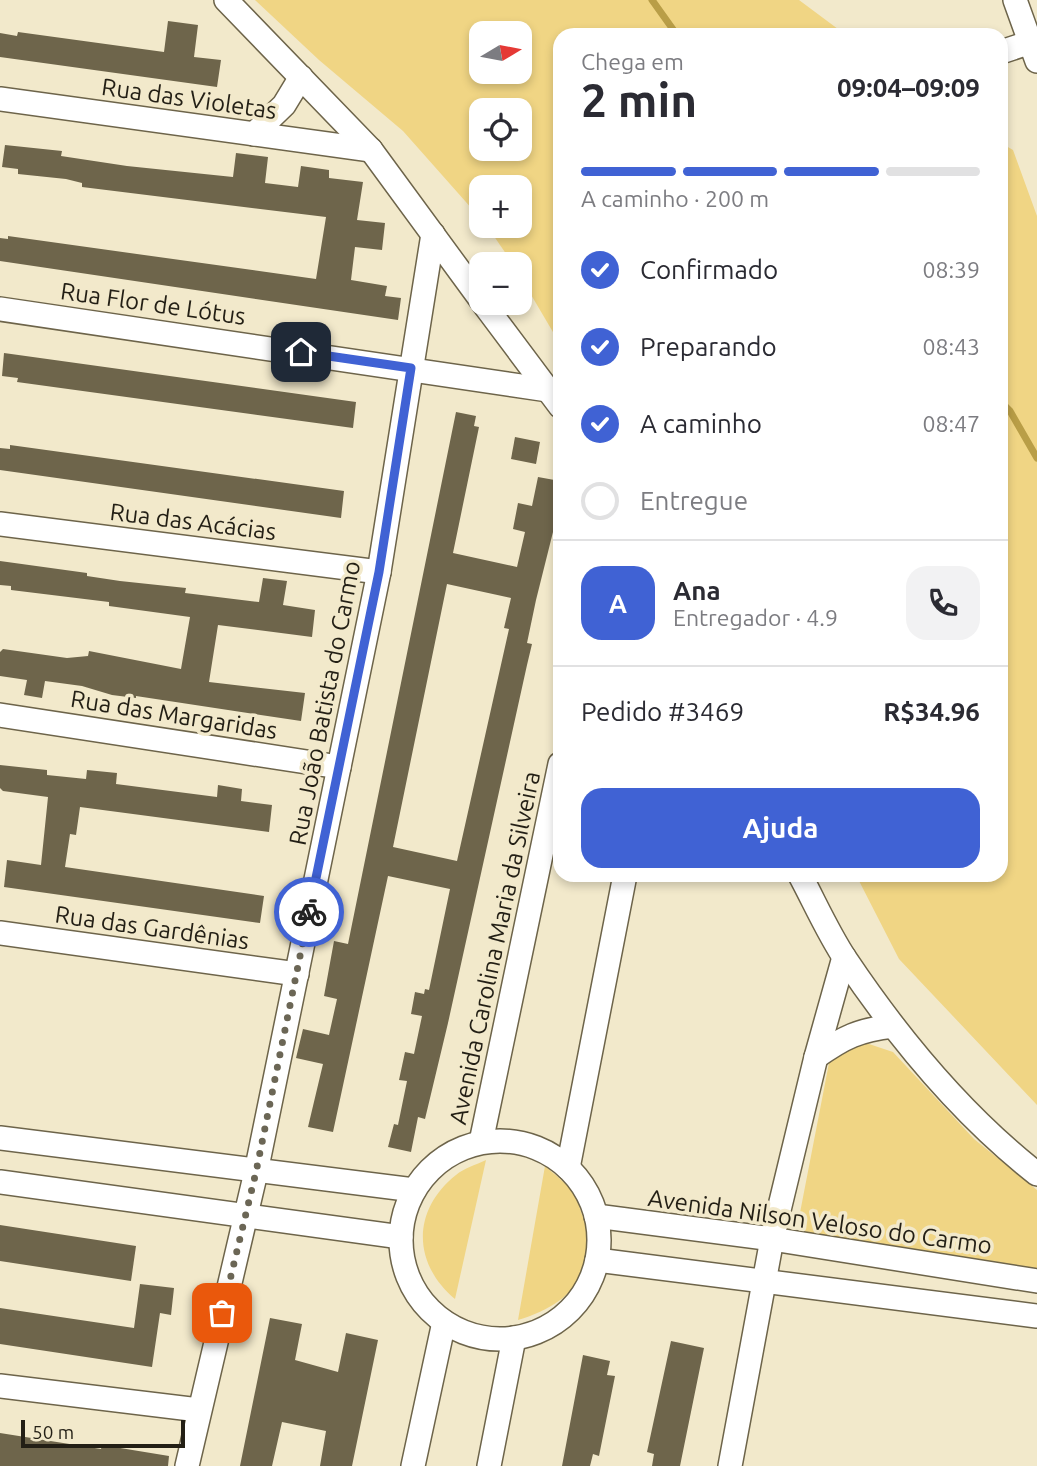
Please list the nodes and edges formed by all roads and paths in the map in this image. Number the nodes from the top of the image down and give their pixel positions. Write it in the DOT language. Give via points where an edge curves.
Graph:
graph roads {
  1 [pos="226,0"];
  2 [pos="1015,0"];
  3 [pos="1035,48"];
  4 [pos="1008,51"];
  5 [pos="301,77"];
  6 [pos="0,99"];
  7 [pos="254,134"];
  8 [pos="371,150"];
  9 [pos="433,234"];
  10 [pos="469,283"];
  11 [pos="0,309"];
  12 [pos="492,315"];
  13 [pos="411,368"];
  14 [pos="553,397"];
  15 [pos="553,398"];
  16 [pos="0,524"];
  17 [pos="379,572"];
  18 [pos="0,715"];
  19 [pos="339,767"];
  20 [pos="553,797"];
  21 [pos="624,882"];
  22 [pos="804,882"];
  23 [pos="0,933"];
  24 [pos="844,957"];
  25 [pos="297,974"];
  26 [pos="893,1026"];
  27 [pos="816,1057"];
  28 [pos="0,1138"];
  29 [pos="481,1142"];
  30 [pos="568,1168"];
  31 [pos="256,1172"];
  32 [pos="1037,1174"];
  33 [pos="0,1182"];
  34 [pos="414,1190"];
  35 [pos="244,1216"];
  36 [pos="596,1216"];
  37 [pos="401,1237"];
  38 [pos="772,1239"];
  39 [pos="597,1260"];
  40 [pos="1037,1281"];
  41 [pos="762,1282"];
  42 [pos="1037,1316"];
  43 [pos="444,1322"];
  44 [pos="514,1338"];
  45 [pos="0,1386"];
  46 [pos="199,1410"];
  47 [pos="187,1466"];
  48 [pos="413,1466"];
  49 [pos="489,1466"];
  50 [pos="730,1466"];
  1 -- 5 [label="street"];
  2 -- 3 [label="street"];
  3 -- 4 [label="street"];
  5 -- 7 [label="street" via="284,105"];
  5 -- 8 [label="street"];
  6 -- 7 [label="street, Rua das Violetas"];
  7 -- 8 [label="street, Rua das Violetas"];
  8 -- 9 [label="street"];
  9 -- 10 [label="street"];
  9 -- 13 [label="street, Rua João Batista do Carmo"];
  11 -- 13 [label="street, Rua Flor de Lótus"];
  12 -- 14 [label="street"];
  13 -- 15 [label="street, Rua Flor de Lótus"];
  13 -- 17 [label="street, Rua João Batista do Carmo"];
  16 -- 17 [label="street, Rua das Acácias"];
  17 -- 19 [label="street, Rua João Batista do Carmo"];
  18 -- 19 [label="street, Rua das Margaridas"];
  19 -- 25 [label="street, Rua João Batista do Carmo"];
  20 -- 29 [label="street, Avenida Carolina Maria da Silveira"];
  21 -- 30 [label="street"];
  22 -- 24 [label="street"];
  23 -- 25 [label="street, Rua das Gardênias"];
  24 -- 26 [label="street"];
  24 -- 27 [label="street"];
  25 -- 31 [label="street, Rua João Batista do Carmo"];
  26 -- 27 [label="street" via="862,1030"];
  26 -- 32 [label="street" via="992,1139"];
  27 -- 38 [label="street"];
  28 -- 31 [label="street"];
  29 -- 30 [label="street" via="513,1141 542,1150"];
  29 -- 34 [label="street" via="454,1151"];
  30 -- 36 [label="street" via="586,1190"];
  31 -- 34 [label="street"];
  31 -- 35 [label="street, Rua João Batista do Carmo"];
  33 -- 35 [label="street"];
  34 -- 37 [label="street"];
  35 -- 37 [label="street"];
  35 -- 46 [label="street, Rua João Batista do Carmo"];
  36 -- 38 [label="street, Avenida Nilson Veloso do Carmo"];
  36 -- 39 [label="street"];
  37 -- 43 [label="street" via="405,1270 420,1299"];
  38 -- 40 [label="street, Avenida Nilson Veloso do Carmo"];
  38 -- 41 [label="street"];
  39 -- 41 [label="street"];
  39 -- 44 [label="street" via="586,1289 568,1312 543,1329"];
  41 -- 42 [label="street"];
  41 -- 50 [label="street"];
  43 -- 44 [label="street" via="478,1336"];
  43 -- 48 [label="street"];
  44 -- 49 [label="street"];
  45 -- 46 [label="street"];
  46 -- 47 [label="street, Rua João Batista do Carmo"];
}
